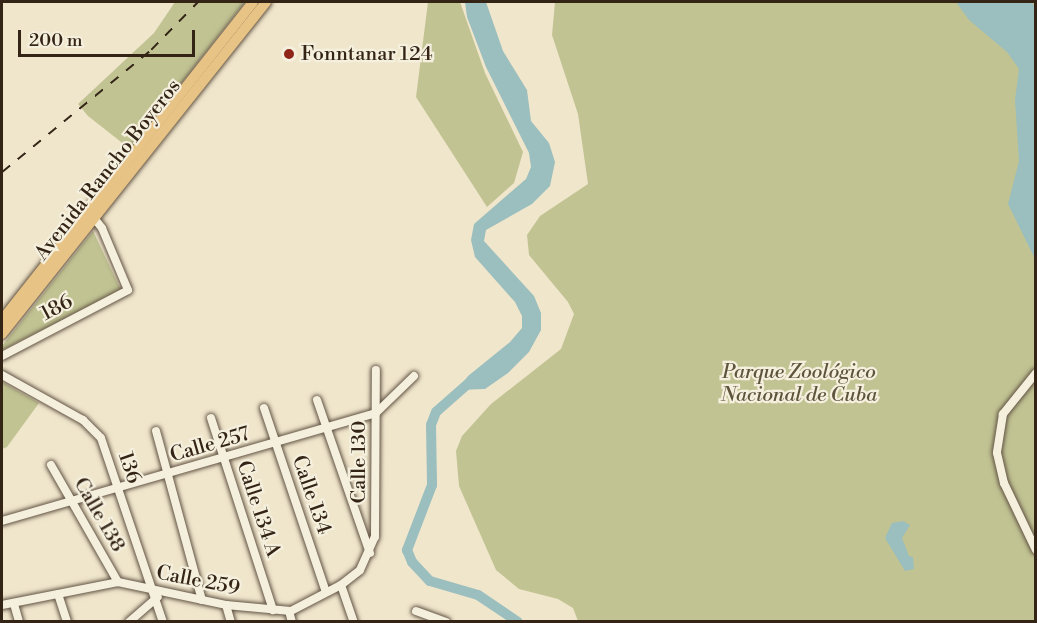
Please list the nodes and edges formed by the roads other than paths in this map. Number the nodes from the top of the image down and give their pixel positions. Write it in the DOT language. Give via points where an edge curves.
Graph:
graph roads {
  1 [pos="253,2"];
  2 [pos="266,2"];
  3 [pos="93,217"];
  4 [pos="2,320"];
  5 [pos="2,334"];
  6 [pos="2,356"];
  7 [pos="376,370"];
  8 [pos="2,375"];
  9 [pos="1034,375"];
  10 [pos="414,376"];
  11 [pos="318,400"];
  12 [pos="264,408"];
  13 [pos="376,414"];
  14 [pos="211,418"];
  15 [pos="327,428"];
  16 [pos="156,431"];
  17 [pos="276,443"];
  18 [pos="224,459"];
  19 [pos="51,465"];
  20 [pos="168,474"];
  21 [pos="118,487"];
  22 [pos="71,500"];
  23 [pos="2,519"];
  24 [pos="1035,550"];
  25 [pos="370,553"];
  26 [pos="118,582"];
  27 [pos="341,585"];
  28 [pos="152,589"];
  29 [pos="163,591"];
  30 [pos="326,592"];
  31 [pos="58,594"];
  32 [pos="202,600"];
  33 [pos="156,601"];
  34 [pos="14,604"];
  35 [pos="2,605"];
  36 [pos="226,605"];
  37 [pos="273,610"];
  38 [pos="289,611"];
  39 [pos="416,611"];
  40 [pos="19,621"];
  41 [pos="67,621"];
  42 [pos="129,621"];
  43 [pos="163,621"];
  44 [pos="231,621"];
  45 [pos="292,621"];
  46 [pos="354,621"];
  47 [pos="446,621"];
  1 -- 4 [label="highway, Avenida Rancho Boyeros"];
  2 -- 3 [label="highway, Avenida Rancho Boyeros"];
  3 -- 5 [label="highway, Avenida Rancho Boyeros"];
  3 -- 6 [label="street, 186" via="102,228 128,290"];
  7 -- 13 [label="street, Calle 130"];
  8 -- 21 [label="street, 136" via="93,427 101,438"];
  9 -- 24 [label="street" via="1003,414 997,453 1004,483"];
  10 -- 13 [label="street, Calle 257"];
  11 -- 15 [label="street"];
  12 -- 17 [label="street, Calle 134"];
  13 -- 15 [label="street, Calle 257"];
  13 -- 25 [label="street, Calle 130" via="375,537"];
  14 -- 18 [label="street, Calle 134 A"];
  15 -- 17 [label="street, Calle 257"];
  15 -- 25 [label="street"];
  16 -- 20 [label="street"];
  17 -- 18 [label="street, Calle 257"];
  17 -- 30 [label="street, Calle 134"];
  18 -- 20 [label="street, Calle 257"];
  18 -- 37 [label="street, Calle 134 A"];
  19 -- 22 [label="street, Calle 138"];
  20 -- 21 [label="street, Calle 257"];
  20 -- 32 [label="street"];
  21 -- 22 [label="street, Calle 257"];
  21 -- 28 [label="street, 136"];
  22 -- 23 [label="street, Calle 257"];
  22 -- 26 [label="street, Calle 138"];
  25 -- 27 [label="street" via="360,570"];
  26 -- 28 [label="street, Calle 259"];
  26 -- 31 [label="street, Calle 259"];
  27 -- 30 [label="street"];
  27 -- 46 [label="street"];
  28 -- 29 [label="street, Calle 259"];
  28 -- 33 [label="street, 136"];
  29 -- 32 [label="street, Calle 259"];
  29 -- 33 [label="street"];
  30 -- 38 [label="street"];
  31 -- 34 [label="street, Calle 259"];
  31 -- 41 [label="street"];
  32 -- 36 [label="street, Calle 259"];
  33 -- 42 [label="street"];
  33 -- 43 [label="street, 136"];
  34 -- 35 [label="street, Calle 259"];
  34 -- 40 [label="street"];
  36 -- 37 [label="street, Calle 259"];
  36 -- 44 [label="street"];
  37 -- 38 [label="street, Calle 259"];
  38 -- 45 [label="street"];
  39 -- 47 [label="street"];
}
